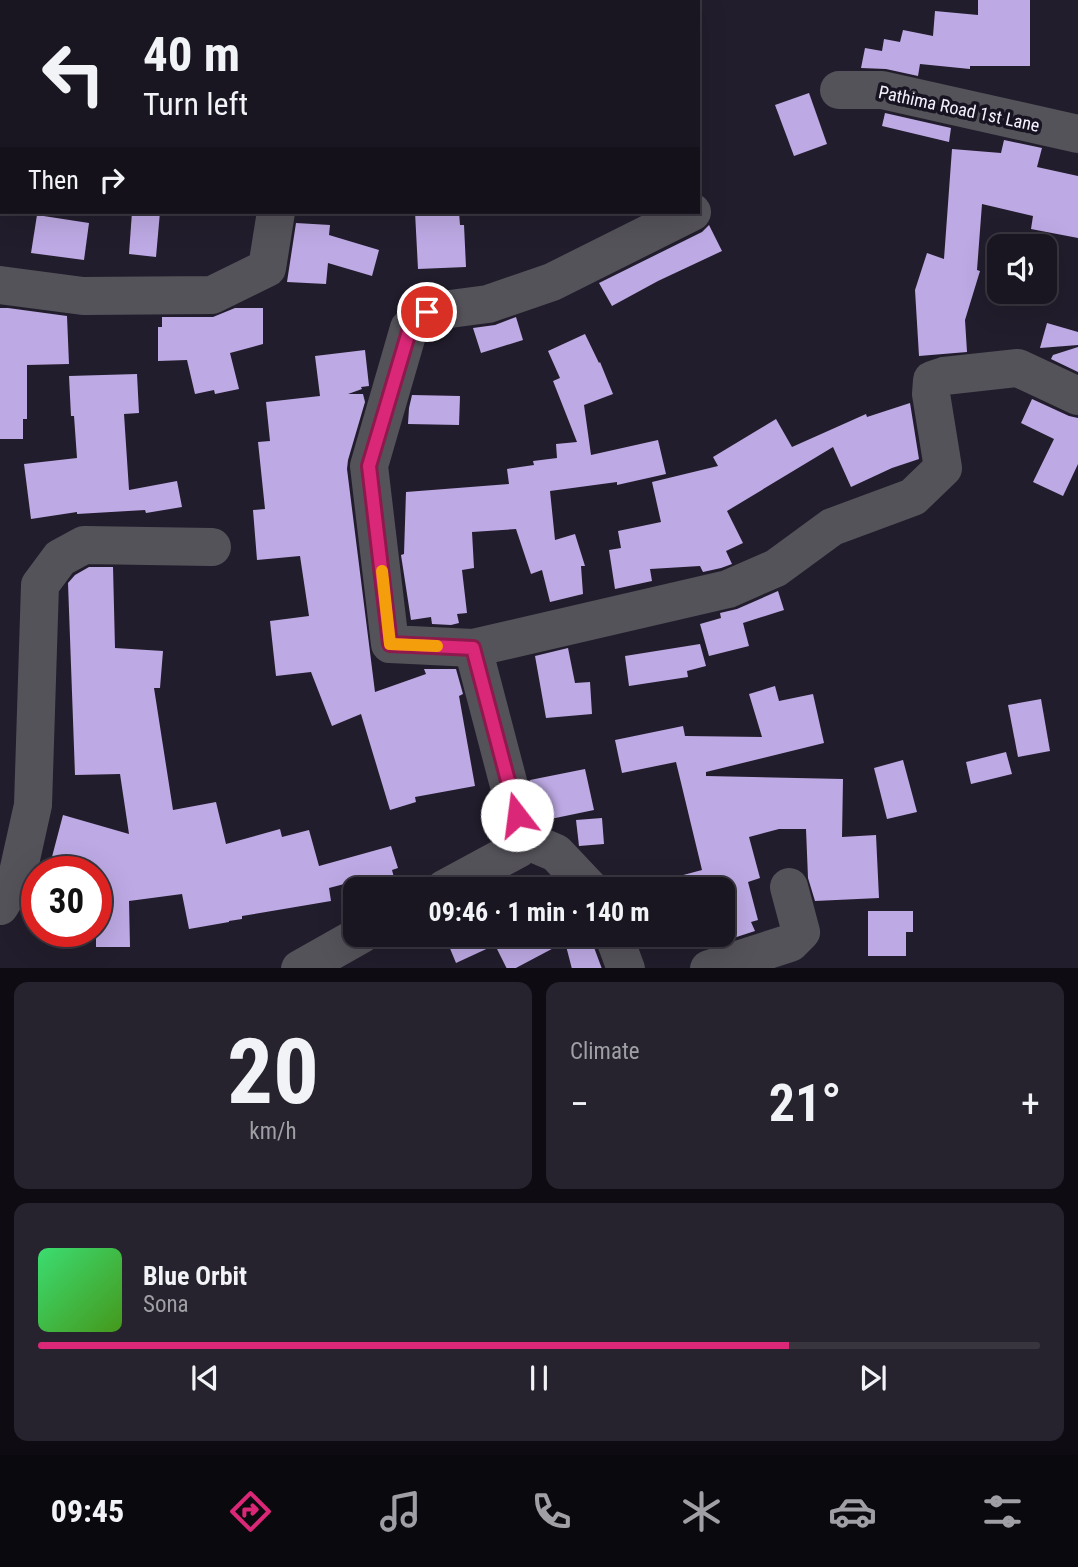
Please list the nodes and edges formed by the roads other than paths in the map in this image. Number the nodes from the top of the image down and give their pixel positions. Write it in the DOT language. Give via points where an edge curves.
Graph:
graph roads {
  1 [pos="839,90"];
  2 [pos="1078,134"];
  3 [pos="276,214"];
  4 [pos="687,214"];
  5 [pos="0,285"];
  6 [pos="1078,396"];
  7 [pos="212,547"];
  8 [pos="473,648"];
  9 [pos="523,839"];
  10 [pos="466,877"];
  11 [pos="579,877"];
  12 [pos="789,887"];
  13 [pos="0,906"];
  14 [pos="343,944"];
  15 [pos="618,947"];
  16 [pos="300,968"];
  17 [pos="626,968"];
  18 [pos="709,968"];
  1 -- 2 [label="street, Pathima Road 1st Lane" via="882,90"];
  3 -- 5 [label="street" via="267,268 212,295 83,296"];
  4 -- 8 [label="street" via="552,282 488,304 427,312 410,328 369,466 390,644"];
  6 -- 8 [label="street" via="1018,368 932,380 943,468 912,498 832,527 776,568 728,589"];
  7 -- 13 [label="street" via="84,545 60,558 40,585 33,805 17,877"];
  8 -- 9 [label="street"];
  9 -- 10 [label="street" via="518,849"];
  9 -- 11 [label="street" via="556,853"];
  12 -- 18 [label="street" via="801,932 790,943"];
  14 -- 16 [label="street"];
  15 -- 17 [label="street"];
}
